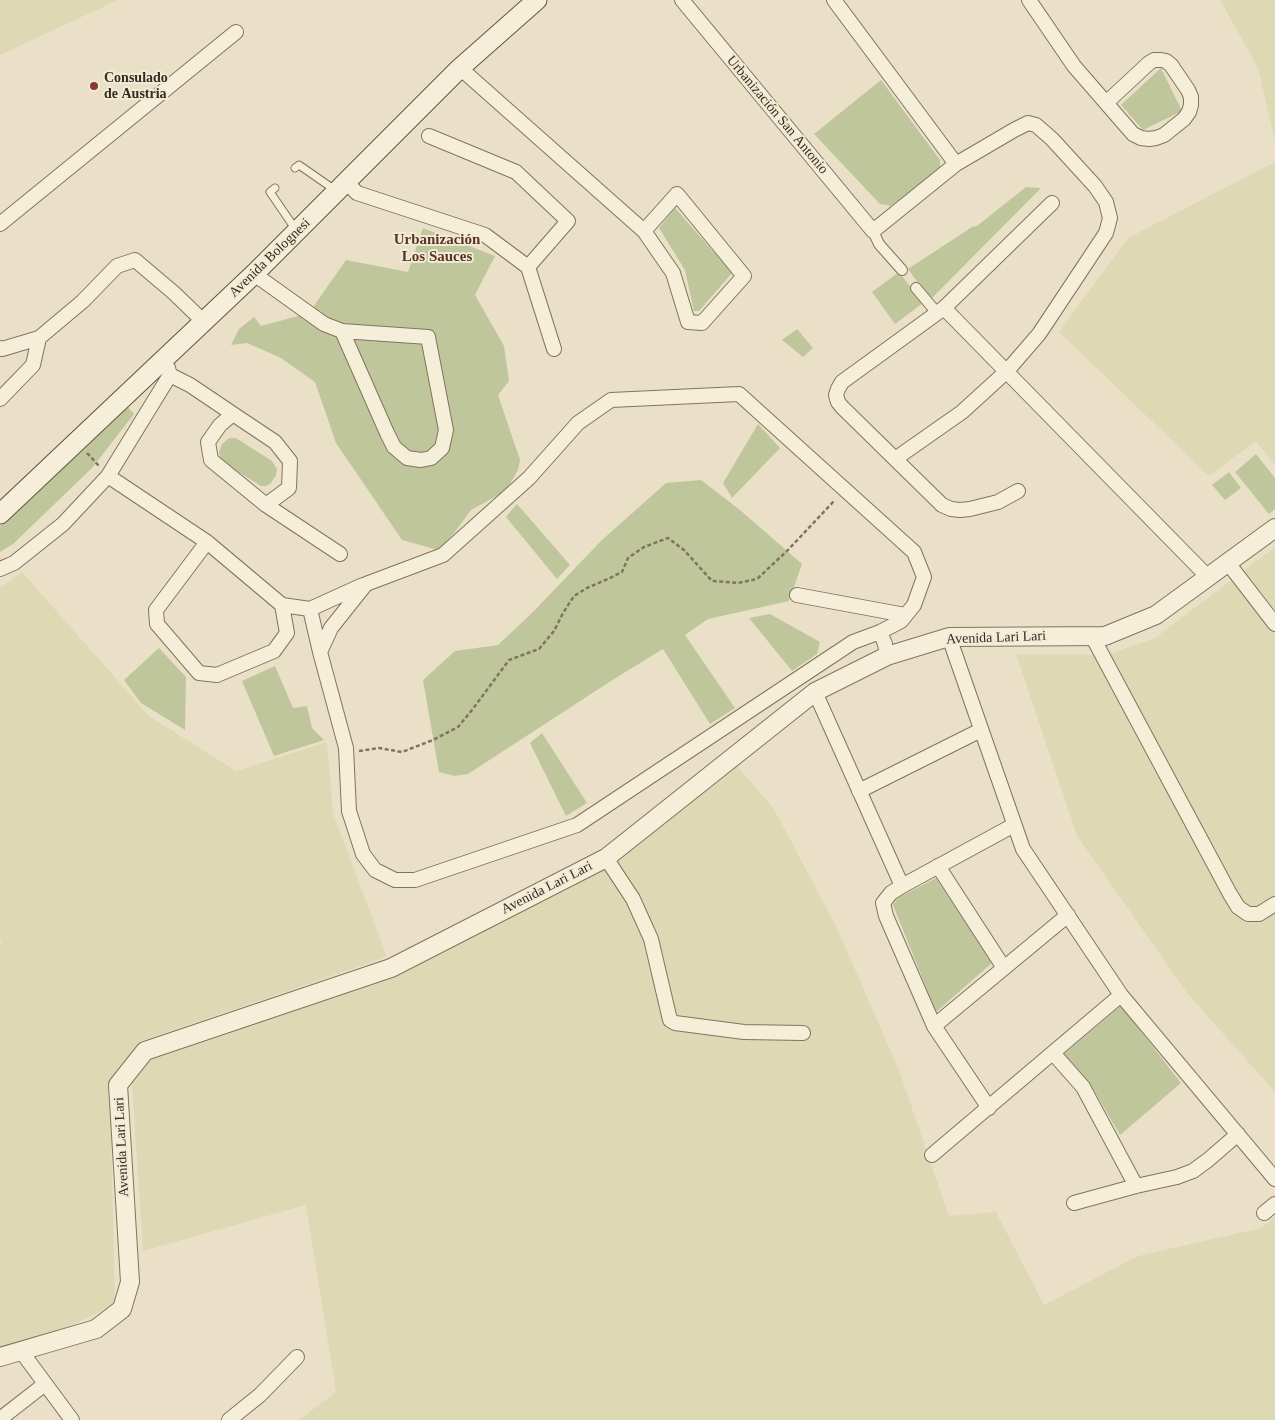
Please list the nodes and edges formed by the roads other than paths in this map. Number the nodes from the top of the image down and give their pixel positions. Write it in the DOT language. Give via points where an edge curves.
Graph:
graph roads {
  1 [pos="537,0"];
  2 [pos="682,0"];
  3 [pos="834,0"];
  4 [pos="1029,0"];
  5 [pos="236,32"];
  6 [pos="460,68"];
  7 [pos="1106,103"];
  8 [pos="429,136"];
  9 [pos="956,164"];
  10 [pos="295,168"];
  11 [pos="342,187"];
  12 [pos="275,188"];
  13 [pos="1052,203"];
  14 [pos="0,224"];
  15 [pos="298,231"];
  16 [pos="644,231"];
  17 [pos="873,231"];
  18 [pos="528,267"];
  19 [pos="902,270"];
  20 [pos="254,274"];
  21 [pos="916,288"];
  22 [pos="941,310"];
  23 [pos="204,322"];
  24 [pos="342,330"];
  25 [pos="39,338"];
  26 [pos="0,348"];
  27 [pos="554,349"];
  28 [pos="166,368"];
  29 [pos="1007,371"];
  30 [pos="0,400"];
  31 [pos="233,414"];
  32 [pos="895,459"];
  33 [pos="108,476"];
  34 [pos="1018,491"];
  35 [pos="266,505"];
  36 [pos="0,514"];
  37 [pos="1275,528"];
  38 [pos="207,542"];
  39 [pos="340,554"];
  40 [pos="1228,563"];
  41 [pos="0,569"];
  42 [pos="1208,577"];
  43 [pos="366,584"];
  44 [pos="797,595"];
  45 [pos="282,605"];
  46 [pos="310,609"];
  47 [pos="905,615"];
  48 [pos="1275,624"];
  49 [pos="880,632"];
  50 [pos="1092,636"];
  51 [pos="949,638"];
  52 [pos="320,652"];
  53 [pos="887,656"];
  54 [pos="815,692"];
  55 [pos="982,730"];
  56 [pos="859,790"];
  57 [pos="1014,825"];
  58 [pos="606,858"];
  59 [pos="938,866"];
  60 [pos="902,886"];
  61 [pos="1275,904"];
  62 [pos="1068,915"];
  63 [pos="1004,968"];
  64 [pos="1121,995"];
  65 [pos="934,1026"];
  66 [pos="803,1033"];
  67 [pos="1053,1053"];
  68 [pos="989,1108"];
  69 [pos="1238,1134"];
  70 [pos="932,1156"];
  71 [pos="1275,1179"];
  72 [pos="1136,1186"];
  73 [pos="1074,1203"];
  74 [pos="1275,1204"];
  75 [pos="1264,1213"];
  76 [pos="21,1351"];
  77 [pos="0,1357"];
  78 [pos="297,1357"];
  79 [pos="46,1384"];
  80 [pos="0,1419"];
  81 [pos="72,1420"];
  82 [pos="229,1420"];
  1 -- 6 [label="main road, Avenida Bolognesi"];
  2 -- 17 [label="street, Urbanización San Antonio"];
  3 -- 9 [label="street"];
  4 -- 7 [label="street" via="1074,66"];
  5 -- 14 [label="street"];
  6 -- 11 [label="main road, Avenida Bolognesi"];
  6 -- 16 [label="street"];
  7 -- 7 [label="street" via="1154,60 1171,65 1191,97 1189,112 1184,119 1164,135 1149,139 1133,134"];
  8 -- 18 [label="street" via="516,172 568,221"];
  9 -- 17 [label="street"];
  9 -- 29 [label="street" via="1028,123 1036,125 1095,186 1106,202 1110,218 1106,233 1039,334"];
  10 -- 11 [label="lane" via="299,164"];
  11 -- 15 [label="main road, Avenida Bolognesi"];
  11 -- 18 [label="street" via="486,236"];
  12 -- 15 [label="lane" via="270,192"];
  13 -- 22 [label="street"];
  15 -- 20 [label="main road, Avenida Bolognesi"];
  16 -- 16 [label="street" via="677,194 744,276 702,323 688,322 673,273"];
  17 -- 19 [label="street" via="879,244"];
  18 -- 27 [label="street"];
  20 -- 23 [label="main road, Avenida Bolognesi"];
  20 -- 24 [label="street" via="324,324"];
  21 -- 22 [label="street"];
  22 -- 29 [label="street"];
  22 -- 32 [label="street" via="842,382 836,395 842,407"];
  23 -- 25 [label="street" via="135,260 117,266"];
  23 -- 28 [label="main road, Avenida Bolognesi"];
  24 -- 24 [label="street" via="428,337 446,430 442,448 431,458 408,458 394,447"];
  25 -- 26 [label="street"];
  25 -- 30 [label="street" via="33,365"];
  28 -- 31 [label="street"];
  28 -- 33 [label="street"];
  28 -- 36 [label="main road, Avenida Bolognesi" via="76,441"];
  29 -- 32 [label="street" via="962,412"];
  29 -- 42 [label="street"];
  31 -- 35 [label="street" via="208,442 211,460"];
  31 -- 35 [label="street" via="275,442 290,461 289,488"];
  32 -- 34 [label="street" via="935,499 951,509 970,509 998,502"];
  33 -- 38 [label="street"];
  33 -- 41 [label="street" via="63,524 14,563"];
  35 -- 39 [label="street"];
  37 -- 40 [label="street, Avenida Lari Lari"];
  38 -- 45 [label="street"];
  38 -- 45 [label="street" via="156,610 157,624 199,673 217,676 274,651 287,633"];
  40 -- 42 [label="street, Avenida Lari Lari"];
  40 -- 48 [label="street"];
  42 -- 50 [label="street, Avenida Lari Lari" via="1156,615 1105,636"];
  43 -- 46 [label="street"];
  43 -- 47 [label="street" via="443,555 529,478 578,423 610,400 738,394 914,552 924,577 914,605"];
  43 -- 52 [label="street" via="331,628"];
  44 -- 47 [label="street"];
  45 -- 46 [label="street"];
  46 -- 52 [label="street"];
  47 -- 49 [label="street" via="901,621"];
  49 -- 52 [label="street" via="853,642 577,825 415,880 395,880 375,870 363,854 349,811 346,752"];
  49 -- 53 [label="street"];
  50 -- 51 [label="street, Avenida Lari Lari"];
  50 -- 61 [label="street" via="1238,907 1248,914 1259,914"];
  51 -- 53 [label="street, Avenida Lari Lari"];
  51 -- 55 [label="street"];
  53 -- 54 [label="street, Avenida Lari Lari"];
  54 -- 56 [label="street"];
  54 -- 58 [label="street, Avenida Lari Lari"];
  55 -- 56 [label="street"];
  55 -- 57 [label="street"];
  56 -- 60 [label="street"];
  57 -- 59 [label="street"];
  57 -- 62 [label="street" via="1023,848"];
  58 -- 66 [label="street" via="634,899 651,939 670,1020 744,1032"];
  58 -- 76 [label="street, Avenida Lari Lari" via="391,968 145,1051 118,1085 130,1282 122,1309 96,1329"];
  59 -- 60 [label="street"];
  59 -- 63 [label="street"];
  60 -- 65 [label="street" via="886,898 884,909"];
  62 -- 63 [label="street"];
  62 -- 64 [label="street"];
  63 -- 65 [label="street"];
  64 -- 67 [label="street"];
  64 -- 69 [label="street"];
  65 -- 68 [label="street"];
  67 -- 68 [label="street"];
  67 -- 72 [label="street" via="1082,1087"];
  68 -- 70 [label="street"];
  69 -- 71 [label="street"];
  69 -- 72 [label="street" via="1192,1171"];
  72 -- 73 [label="street"];
  74 -- 75 [label="street"];
  76 -- 77 [label="street, Avenida Lari Lari"];
  76 -- 79 [label="street"];
  78 -- 82 [label="street" via="260,1395"];
  79 -- 80 [label="street"];
  79 -- 81 [label="street"];
}
